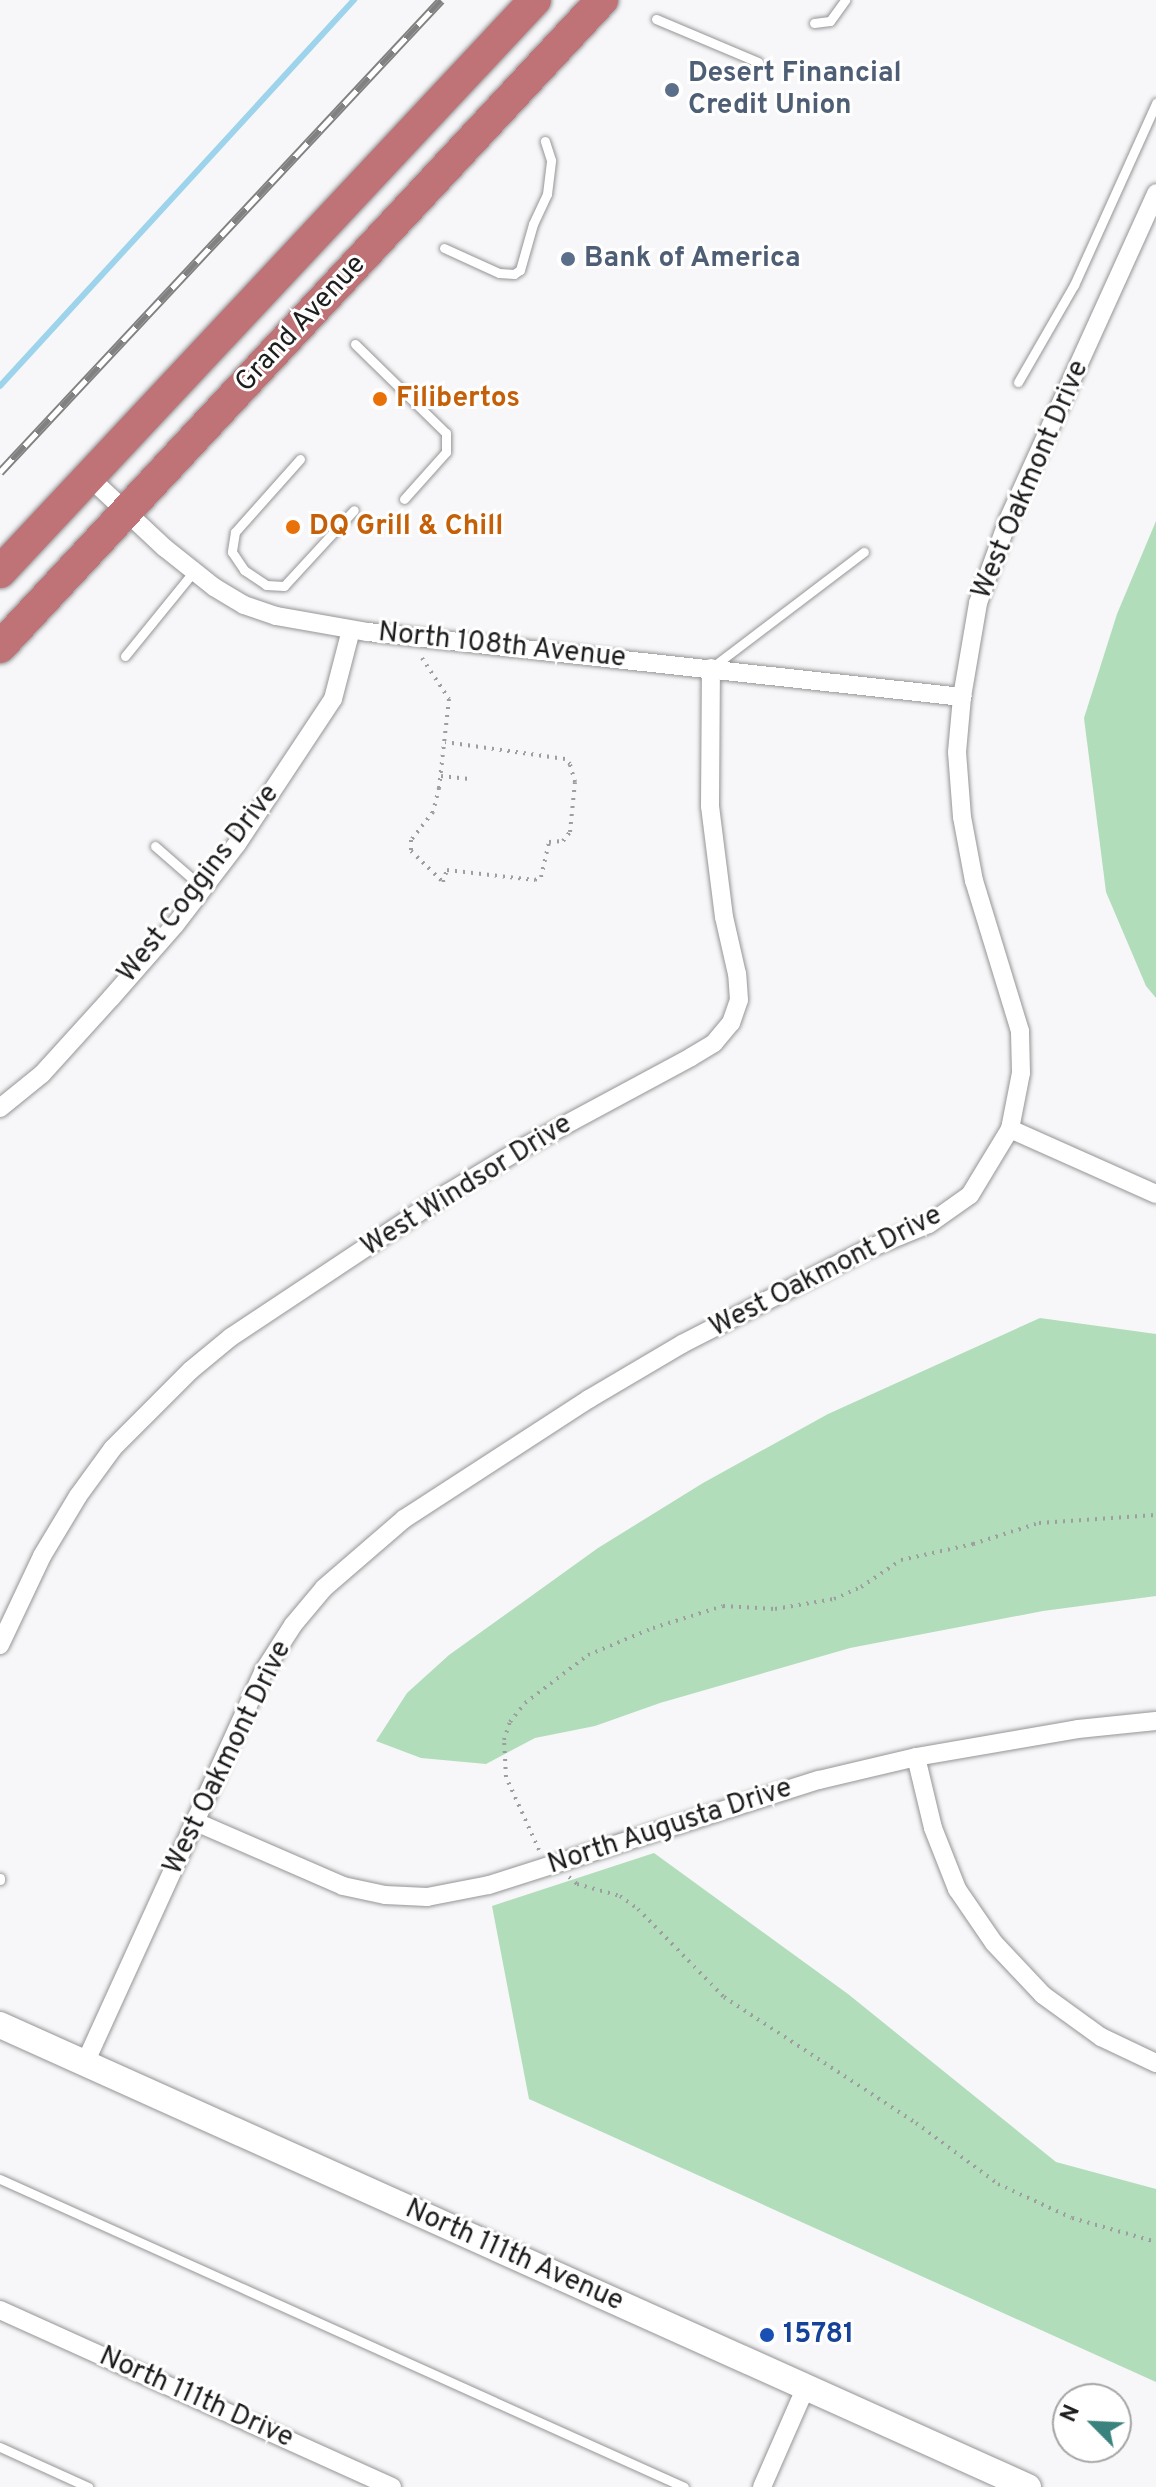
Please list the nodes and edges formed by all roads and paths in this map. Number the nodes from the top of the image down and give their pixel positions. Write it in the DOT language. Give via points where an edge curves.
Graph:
graph roads {
  1 [pos="535,0"];
  2 [pos="602,0"];
  3 [pos="845,0"];
  4 [pos="656,19"];
  5 [pos="814,23"];
  6 [pos="758,62"];
  7 [pos="1156,103"];
  8 [pos="545,141"];
  9 [pos="1156,193"];
  10 [pos="444,248"];
  11 [pos="355,344"];
  12 [pos="1018,382"];
  13 [pos="300,459"];
  14 [pos="89,477"];
  15 [pos="404,499"];
  16 [pos="354,510"];
  17 [pos="126,512"];
  18 [pos="864,552"];
  19 [pos="194,571"];
  20 [pos="0,572"];
  21 [pos="351,630"];
  22 [pos="0,647"];
  23 [pos="418,652"];
  24 [pos="125,656"];
  25 [pos="711,668"];
  26 [pos="962,697"];
  27 [pos="445,742"];
  28 [pos="441,776"];
  29 [pos="472,779"];
  30 [pos="155,846"];
  31 [pos="203,888"];
  32 [pos="0,1108"];
  33 [pos="1010,1129"];
  34 [pos="1156,1194"];
  35 [pos="1156,1515"];
  36 [pos="0,1645"];
  37 [pos="1156,1721"];
  38 [pos="916,1757"];
  39 [pos="196,1822"];
  40 [pos="554,1864"];
  41 [pos="0,2025"];
  42 [pos="85,2063"];
  43 [pos="1156,2063"];
  44 [pos="0,2179"];
  45 [pos="1156,2242"];
  46 [pos="0,2310"];
  47 [pos="806,2387"];
  48 [pos="0,2447"];
  49 [pos="88,2487"];
  50 [pos="392,2487"];
  51 [pos="684,2487"];
  52 [pos="762,2487"];
  53 [pos="1028,2487"];
  1 -- 14 [label="highway, Grand Avenue"];
  2 -- 17 [label="highway, Grand Avenue"];
  3 -- 5 [label="lane" via="830,21"];
  4 -- 6 [label="lane"];
  7 -- 12 [label="lane" via="1074,285"];
  8 -- 10 [label="lane" via="551,160 547,194 520,270 499,273"];
  9 -- 26 [label="street, West Oakmont Drive" via="1008,520 978,603"];
  11 -- 15 [label="lane" via="449,439 442,458"];
  13 -- 16 [label="lane" via="235,532 232,552 244,570 266,585 284,586"];
  14 -- 17 [label="street, North 108th Avenue"];
  14 -- 20 [label="highway, Grand Avenue"];
  17 -- 19 [label="street, North 108th Avenue"];
  17 -- 22 [label="highway, Grand Avenue"];
  18 -- 25 [label="lane"];
  19 -- 21 [label="street, North 108th Avenue" via="244,605"];
  19 -- 24 [label="lane"];
  21 -- 25 [label="street, North 108th Avenue"];
  21 -- 31 [label="street, West Coggins Drive" via="333,699"];
  23 -- 27 [label="path" via="449,699"];
  25 -- 26 [label="street, North 108th Avenue"];
  25 -- 36 [label="street, West Windsor Drive" via="710,806 739,1000 731,1023 714,1043 691,1057 448,1193 231,1337 191,1370 113,1448 78,1496 42,1556"];
  26 -- 33 [label="street, West Oakmont Drive" via="957,752 962,817 974,881 1020,1031 1021,1073"];
  27 -- 28 [label="path"];
  27 -- 28 [label="path" via="565,759 570,764 575,782 570,832 563,841 549,842 541,877 447,870 443,882 426,867 409,846 433,812"];
  28 -- 29 [label="path"];
  30 -- 31 [label="lane"];
  31 -- 32 [label="street, West Coggins Drive" via="42,1074"];
  33 -- 34 [label="street"];
  33 -- 39 [label="street, West Oakmont Drive" via="970,1195 929,1224 868,1249 655,1360 404,1519 359,1555 293,1625 263,1672"];
  35 -- 40 [label="path" via="1039,1523 901,1560 834,1599 775,1609 723,1606 588,1655 525,1703 504,1740 506,1777 539,1852"];
  37 -- 38 [label="street, North Augusta Drive"];
  38 -- 40 [label="street, North Augusta Drive" via="819,1780"];
  38 -- 43 [label="street" via="933,1828 957,1889 994,1943 1043,1995 1101,2037"];
  39 -- 40 [label="street, North Augusta Drive" via="343,1886 385,1895 427,1897"];
  39 -- 42 [label="street, West Oakmont Drive"];
  40 -- 45 [label="path" via="577,1884 620,1896 724,1997 916,2123 998,2184 1072,2218"];
  41 -- 42 [label="street, North 111th Avenue"];
  42 -- 47 [label="street, North 111th Avenue"];
  44 -- 51 [label="lane"];
  46 -- 50 [label="street, North 111th Drive"];
  47 -- 52 [label="street"];
  47 -- 53 [label="street, North 111th Avenue"];
  48 -- 49 [label="lane"];
}
